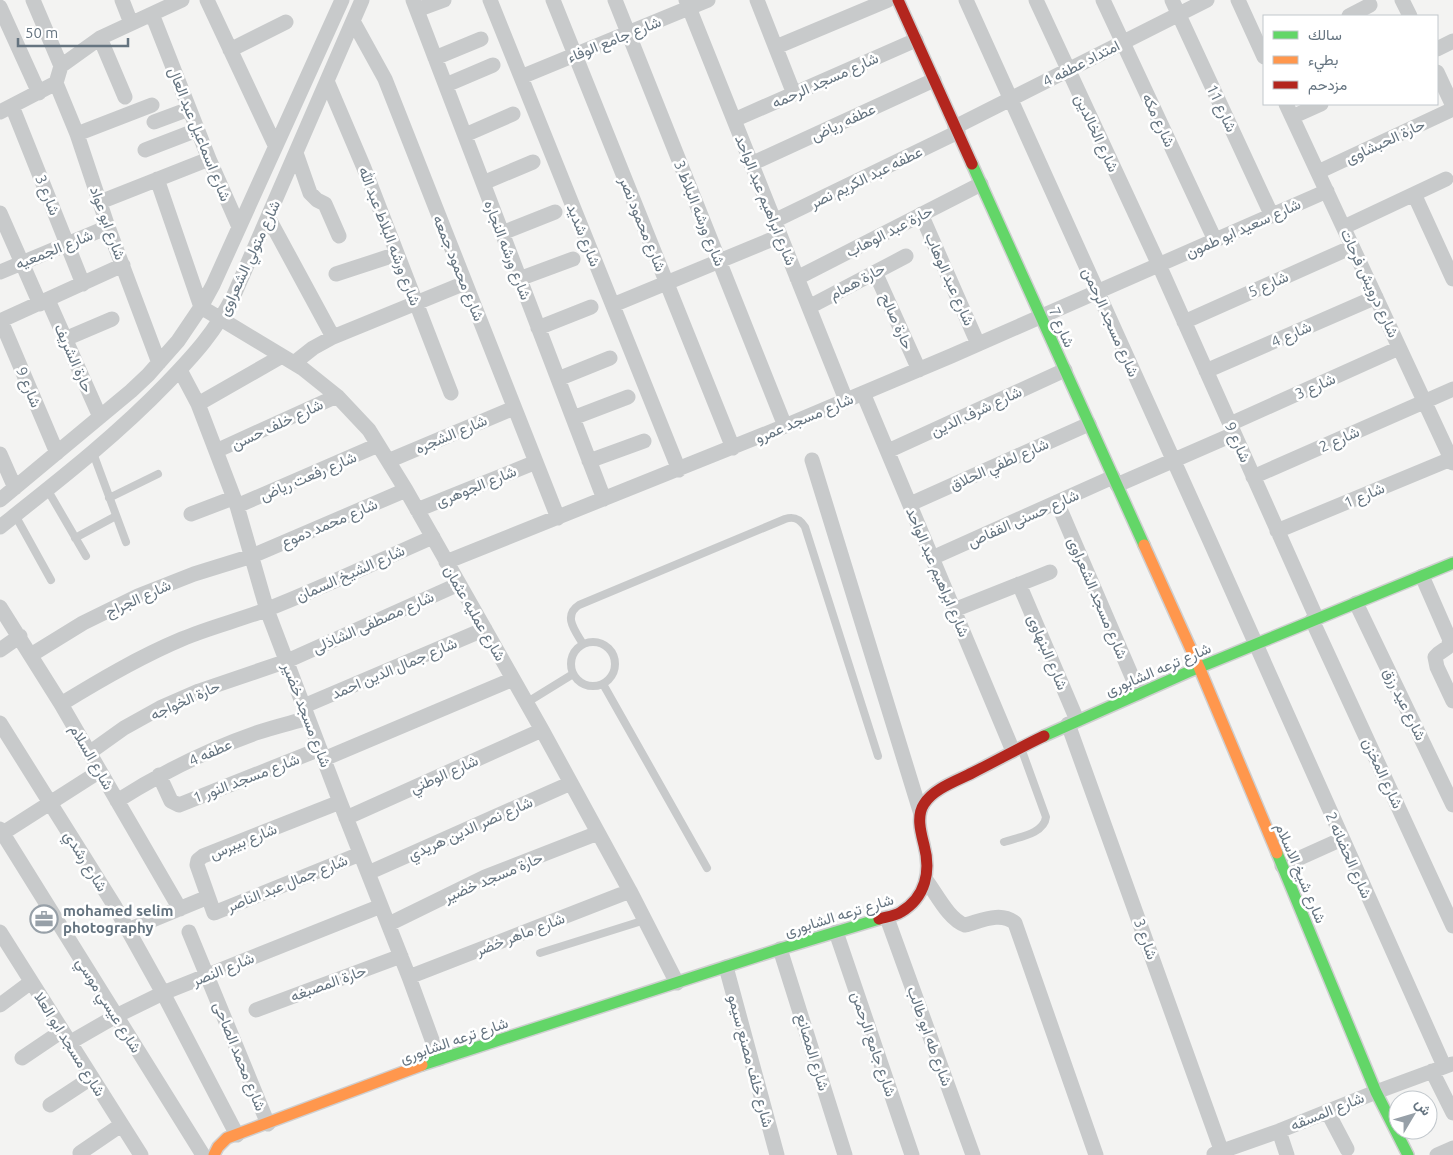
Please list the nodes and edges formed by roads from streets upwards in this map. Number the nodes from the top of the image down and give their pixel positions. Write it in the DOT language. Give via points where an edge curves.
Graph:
graph roads {
  1 [pos="33,0"];
  2 [pos="122,0"];
  3 [pos="182,0"];
  4 [pos="207,0"];
  5 [pos="342,0"];
  6 [pos="362,0"];
  7 [pos="444,0"];
  8 [pos="490,0"];
  9 [pos="553,0"];
  10 [pos="615,0"];
  11 [pos="708,0"];
  12 [pos="757,0"];
  13 [pos="888,0"];
  14 [pos="898,0"];
  15 [pos="966,0"];
  16 [pos="1036,0"];
  17 [pos="1103,0"];
  18 [pos="1172,0"];
  19 [pos="1207,0"];
  20 [pos="1402,0"];
  21 [pos="1240,1"];
  22 [pos="687,4"];
  23 [pos="415,5"];
  24 [pos="1370,5"];
  25 [pos="0,7"];
  26 [pos="152,14"];
  27 [pos="1178,14"];
  28 [pos="1351,15"];
  29 [pos="1410,15"];
  30 [pos="353,21"];
  31 [pos="286,22"];
  32 [pos="131,23"];
  33 [pos="628,33"];
  34 [pos="100,38"];
  35 [pos="482,39"];
  36 [pos="916,40"];
  37 [pos="1453,41"];
  38 [pos="1123,42"];
  39 [pos="776,48"];
  40 [pos="1438,48"];
  41 [pos="230,50"];
  42 [pos="575,55"];
  43 [pos="1263,55"];
  44 [pos="435,58"];
  45 [pos="493,65"];
  46 [pos="62,66"];
  47 [pos="1068,70"];
  48 [pos="1438,74"];
  49 [pos="521,77"];
  50 [pos="934,80"];
  51 [pos="327,81"];
  52 [pos="56,83"];
  53 [pos="446,85"];
  54 [pos="39,93"];
  55 [pos="794,94"];
  56 [pos="125,97"];
  57 [pos="1010,99"];
  58 [pos="152,105"];
  59 [pos="1316,105"];
  60 [pos="1453,107"];
  61 [pos="6,109"];
  62 [pos="189,109"];
  63 [pos="1289,110"];
  64 [pos="513,114"];
  65 [pos="734,120"];
  66 [pos="154,122"];
  67 [pos="956,129"];
  68 [pos="197,130"];
  69 [pos="77,134"];
  70 [pos="464,135"];
  71 [pos="275,145"];
  72 [pos="146,150"];
  73 [pos="296,153"];
  74 [pos="209,159"];
  75 [pos="533,162"];
  76 [pos="751,164"];
  77 [pos="1318,172"];
  78 [pos="1446,179"];
  79 [pos="157,180"];
  80 [pos="483,183"];
  81 [pos="981,184"];
  82 [pos="1327,192"];
  83 [pos="1414,194"];
  84 [pos="100,202"];
  85 [pos="554,212"];
  86 [pos="0,213"];
  87 [pos="921,214"];
  88 [pos="1272,216"];
  89 [pos="268,217"];
  90 [pos="774,221"];
  91 [pos="108,227"];
  92 [pos="239,227"];
  93 [pos="1344,228"];
  94 [pos="502,233"];
  95 [pos="339,236"];
  96 [pos="780,236"];
  97 [pos="1215,240"];
  98 [pos="67,244"];
  99 [pos="1352,247"];
  100 [pos="397,254"];
  101 [pos="906,256"];
  102 [pos="573,259"];
  103 [pos="719,261"];
  104 [pos="22,263"];
  105 [pos="123,265"];
  106 [pos="1159,265"];
  107 [pos="0,272"];
  108 [pos="875,272"];
  109 [pos="336,274"];
  110 [pos="797,278"];
  111 [pos="520,279"];
  112 [pos="1453,279"];
  113 [pos="465,283"];
  114 [pos="667,283"];
  115 [pos="83,284"];
  116 [pos="1097,292"];
  117 [pos="1376,297"];
  118 [pos="44,302"];
  119 [pos="416,303"];
  120 [pos="613,305"];
  121 [pos="201,307"];
  122 [pos="590,307"];
  123 [pos="809,307"];
  124 [pos="1041,316"];
  125 [pos="112,319"];
  126 [pos="221,319"];
  127 [pos="0,321"];
  128 [pos="1184,322"];
  129 [pos="538,328"];
  130 [pos="333,337"];
  131 [pos="65,339"];
  132 [pos="978,344"];
  133 [pos="1399,348"];
  134 [pos="610,358"];
  135 [pos="288,359"];
  136 [pos="159,363"];
  137 [pos="180,370"];
  138 [pos="919,370"];
  139 [pos="1065,370"];
  140 [pos="1206,371"];
  141 [pos="558,379"];
  142 [pos="1453,389"];
  143 [pos="450,393"];
  144 [pos="863,393"];
  145 [pos="337,396"];
  146 [pos="628,397"];
  147 [pos="846,400"];
  148 [pos="1424,402"];
  149 [pos="198,404"];
  150 [pos="514,408"];
  151 [pos="100,417"];
  152 [pos="573,418"];
  153 [pos="1089,424"];
  154 [pos="785,426"];
  155 [pos="1232,429"];
  156 [pos="644,441"];
  157 [pos="378,445"];
  158 [pos="733,448"];
  159 [pos="216,451"];
  160 [pos="888,451"];
  161 [pos="57,453"];
  162 [pos="0,454"];
  163 [pos="812,460"];
  164 [pos="1174,460"];
  165 [pos="388,461"];
  166 [pos="589,461"];
  167 [pos="1452,461"];
  168 [pos="536,462"];
  169 [pos="679,470"];
  170 [pos="1253,476"];
  171 [pos="1115,481"];
  172 [pos="15,488"];
  173 [pos="406,490"];
  174 [pos="604,499"];
  175 [pos="0,500"];
  176 [pos="235,502"];
  177 [pos="1057,502"];
  178 [pos="910,504"];
  179 [pos="417,510"];
  180 [pos="190,514"];
  181 [pos="558,518"];
  182 [pos="0,526"];
  183 [pos="1277,531"];
  184 [pos="433,537"];
  185 [pos="252,556"];
  186 [pos="932,558"];
  187 [pos="446,562"];
  188 [pos="1451,569"];
  189 [pos="1050,572"];
  190 [pos="1422,576"];
  191 [pos="459,584"];
  192 [pos="1019,584"];
  193 [pos="1356,603"];
  194 [pos="0,607"];
  195 [pos="267,610"];
  196 [pos="954,610"];
  197 [pos="1314,620"];
  198 [pos="485,629"];
  199 [pos="20,636"];
  200 [pos="1256,643"];
  201 [pos="0,650"];
  202 [pos="31,655"];
  203 [pos="287,661"];
  204 [pos="1199,667"];
  205 [pos="513,679"];
  206 [pos="1139,693"];
  207 [pos="1453,701"];
  208 [pos="61,704"];
  209 [pos="306,712"];
  210 [pos="1073,722"];
  211 [pos="0,723"];
  212 [pos="542,730"];
  213 [pos="1017,749"];
  214 [pos="89,753"];
  215 [pos="322,754"];
  216 [pos="100,771"];
  217 [pos="159,776"];
  218 [pos="571,783"];
  219 [pos="117,800"];
  220 [pos="340,802"];
  221 [pos="50,803"];
  222 [pos="1453,805"];
  223 [pos="920,812"];
  224 [pos="346,818"];
  225 [pos="1,832"];
  226 [pos="598,833"];
  227 [pos="1342,839"];
  228 [pos="360,854"];
  229 [pos="1282,866"];
  230 [pos="368,873"];
  231 [pos="926,880"];
  232 [pos="630,891"];
  233 [pos="208,897"];
  234 [pos="381,906"];
  235 [pos="180,909"];
  236 [pos="214,912"];
  237 [pos="887,918"];
  238 [pos="389,924"];
  239 [pos="1453,926"];
  240 [pos="128,930"];
  241 [pos="0,932"];
  242 [pos="189,932"];
  243 [pos="836,932"];
  244 [pos="780,949"];
  245 [pos="401,956"];
  246 [pos="726,967"];
  247 [pos="207,975"];
  248 [pos="409,977"];
  249 [pos="31,982"];
  250 [pos="677,983"];
  251 [pos="163,994"];
  252 [pos="0,1005"];
  253 [pos="256,1010"];
  254 [pos="116,1016"];
  255 [pos="66,1037"];
  256 [pos="22,1058"];
  257 [pos="439,1059"];
  258 [pos="1443,1067"];
  259 [pos="92,1078"];
  260 [pos="1376,1092"];
  261 [pos="50,1105"];
  262 [pos="1327,1111"];
  263 [pos="1453,1113"];
  264 [pos="121,1124"];
  265 [pos="268,1124"];
  266 [pos="1279,1131"];
  267 [pos="237,1135"];
  268 [pos="1453,1148"];
  269 [pos="1347,1149"];
  270 [pos="80,1153"];
  271 [pos="1219,1154"];
  272 [pos="141,1155"];
  273 [pos="203,1155"];
  274 [pos="214,1155"];
  275 [pos="777,1155"];
  276 [pos="845,1155"];
  277 [pos="912,1155"];
  278 [pos="973,1155"];
  279 [pos="1096,1155"];
  280 [pos="1287,1155"];
  281 [pos="1408,1155"];
  282 [pos="1437,1155"];
  1 -- 46 [label="street"];
  2 -- 32 [label="street"];
  3 -- 26 [label="street"];
  4 -- 41 [label="street"];
  5 -- 71 [label="street, شارع متولي الشعراوى"];
  6 -- 30 [label="street, شارع متولي الشعراوى"];
  7 -- 23 [label="street"];
  8 -- 49 [label="street, شارع شديد"];
  9 -- 42 [label="street, شارع محمود نصر"];
  10 -- 33 [label="street, شارع ورشه البلاط 3"];
  11 -- 22 [label="street, شارع جامع الوفاء"];
  12 -- 39 [label="street"];
  13 -- 39 [label="street"];
  14 -- 36 [label="street, شارع 7"];
  15 -- 57 [label="street, شارع مسجد الرحمن"];
  16 -- 47 [label="street, شارع الخالدين"];
  17 -- 38 [label="street, شارع مكه"];
  18 -- 27 [label="street, شارع 11"];
  19 -- 27 [label="street, امتداد عطفه 4"];
  20 -- 29 [label="street"];
  21 -- 43 [label="street"];
  22 -- 33 [label="street, شارع جامع الوفاء"];
  22 -- 65 [label="street, شارع ابراهيم عبد الواحد"];
  23 -- 44 [label="street, شارع ورشه النجاره"];
  24 -- 28 [label="street"];
  25 -- 54 [label="street"];
  26 -- 32 [label="street"];
  26 -- 62 [label="street, شارع اسماعيل عبد العال"];
  27 -- 38 [label="street, امتداد عطفه 4"];
  27 -- 88 [label="street, شارع 11"];
  30 -- 51 [label="street, شارع متولي الشعراوى"];
  30 -- 113 [label="street, شارع محمود جمعه" via="385,79"];
  31 -- 41 [label="street"];
  32 -- 34 [label="street"];
  33 -- 42 [label="street, شارع جامع الوفاء"];
  33 -- 103 [label="street, شارع ورشه البلاط 3"];
  34 -- 46 [label="street"];
  34 -- 56 [label="street"];
  35 -- 44 [label="street"];
  36 -- 50 [label="street, شارع 7"];
  36 -- 55 [label="street, شارع مسجد الرحمه"];
  37 -- 40 [label="street"];
  38 -- 47 [label="street, امتداد عطفه 4"];
  38 -- 97 [label="street, شارع مكه"];
  39 -- 55 [label="street"];
  41 -- 71 [label="street"];
  42 -- 49 [label="street, شارع جامع الوفاء"];
  42 -- 114 [label="street, شارع محمود نصر"];
  44 -- 53 [label="street, شارع ورشه النجاره"];
  45 -- 53 [label="street"];
  46 -- 52 [label="street"];
  47 -- 57 [label="street, امتداد عطفه 4"];
  47 -- 106 [label="street, شارع الخالدين"];
  48 -- 60 [label="street"];
  49 -- 120 [label="street, شارع شديد"];
  50 -- 67 [label="street, شارع 7"];
  50 -- 76 [label="street, عطفه رياض"];
  51 -- 73 [label="street, شارع متولي الشعراوى"];
  51 -- 100 [label="street, شارع ورشه البلاط عبد الله"];
  52 -- 54 [label="street"];
  52 -- 69 [label="street, شارع ابو عواد"];
  53 -- 70 [label="street, شارع ورشه النجاره"];
  54 -- 61 [label="street"];
  55 -- 65 [label="street, شارع مسجد الرحمه"];
  57 -- 67 [label="street, امتداد عطفه 4"];
  57 -- 116 [label="street, شارع مسجد الرحمن"];
  58 -- 69 [label="street"];
  59 -- 63 [label="street"];
  60 -- 77 [label="street, حارة الحبشاوى"];
  61 -- 98 [label="street, شارع 3"];
  62 -- 66 [label="street"];
  62 -- 68 [label="street, شارع اسماعيل عبد العال"];
  63 -- 77 [label="street, شارع درويش فرحات"];
  64 -- 70 [label="street"];
  65 -- 76 [label="street, شارع ابراهيم عبد الواحد"];
  67 -- 81 [label="street, شارع 7"];
  67 -- 90 [label="street, عطفه عبد الكريم نصر"];
  68 -- 72 [label="street"];
  68 -- 74 [label="street, شارع اسماعيل عبد العال"];
  69 -- 84 [label="street, شارع ابو عواد"];
  70 -- 80 [label="street, شارع ورشه النجاره"];
  71 -- 92 [label="street, شارع متولي الشعراوى"];
  73 -- 89 [label="street, شارع متولي الشعراوى"];
  73 -- 95 [label="street" via="310,193 325,204"];
  74 -- 79 [label="street"];
  74 -- 92 [label="street, شارع اسماعيل عبد العال"];
  75 -- 80 [label="street"];
  76 -- 90 [label="street, شارع ابراهيم عبد الواحد"];
  77 -- 82 [label="street, شارع درويش فرحات"];
  78 -- 83 [label="street"];
  79 -- 84 [label="street"];
  79 -- 121 [label="street"];
  80 -- 94 [label="street, شارع ورشه النجاره"];
  81 -- 87 [label="street, حارة عبد الوهاب"];
  81 -- 124 [label="street, شارع 7"];
  82 -- 88 [label="street, شارع سعيد ابو طمون"];
  82 -- 93 [label="street, شارع درويش فرحات"];
  83 -- 93 [label="street"];
  83 -- 112 [label="street"];
  84 -- 91 [label="street, شارع ابو عواد"];
  85 -- 94 [label="street"];
  86 -- 104 [label="street"];
  87 -- 110 [label="street, حارة عبد الوهاب"];
  87 -- 132 [label="street, شارع عبد الوهاب"];
  88 -- 97 [label="street, شارع سعيد ابو طمون"];
  89 -- 126 [label="street, شارع متولي الشعراوى"];
  89 -- 130 [label="street"];
  90 -- 96 [label="street, شارع ابراهيم عبد الواحد"];
  91 -- 98 [label="street, شارع الجمعيه"];
  91 -- 105 [label="street, شارع ابو عواد"];
  92 -- 121 [label="street, شارع متولي الشعراوى"];
  93 -- 99 [label="street, شارع درويش فرحات"];
  94 -- 111 [label="street, شارع ورشه النجاره"];
  96 -- 103 [label="street"];
  96 -- 110 [label="street, شارع ابراهيم عبد الواحد"];
  97 -- 106 [label="street, شارع سعيد ابو طمون"];
  98 -- 104 [label="street, شارع الجمعيه"];
  98 -- 115 [label="street, شارع 3"];
  99 -- 117 [label="street, شارع درويش فرحات"];
  99 -- 128 [label="street, شارع 5"];
  100 -- 109 [label="street"];
  100 -- 119 [label="street, شارع ورشه البلاط عبد الله"];
  101 -- 108 [label="street, حارة همام"];
  102 -- 111 [label="street"];
  103 -- 114 [label="street"];
  103 -- 154 [label="street, شارع ورشه البلاط 3"];
  104 -- 107 [label="street, شارع الجمعيه"];
  104 -- 118 [label="street"];
  105 -- 115 [label="street"];
  105 -- 136 [label="street, شارع ابو عواد"];
  106 -- 116 [label="street, شارع مسجد عمرو"];
  106 -- 128 [label="street, شارع 9"];
  108 -- 123 [label="street, حارة همام"];
  108 -- 138 [label="street, حارة صالح"];
  110 -- 123 [label="street, شارع ابراهيم عبد الواحد"];
  111 -- 129 [label="street, شارع ورشه النجاره"];
  113 -- 119 [label="street"];
  113 -- 150 [label="street, شارع محمود جمعه"];
  114 -- 120 [label="street"];
  114 -- 158 [label="street, شارع محمود نصر"];
  115 -- 118 [label="street"];
  116 -- 124 [label="street, شارع مسجد عمرو"];
  116 -- 164 [label="street, شارع مسجد الرحمن"];
  117 -- 133 [label="street, شارع درويش فرحات"];
  117 -- 140 [label="street, شارع 4"];
  118 -- 127 [label="street"];
  118 -- 131 [label="street, حارة الشريف"];
  119 -- 130 [label="street"];
  119 -- 143 [label="street, شارع ورشه البلاط عبد الله"];
  120 -- 169 [label="street, شارع شديد"];
  121 -- 126 [label="street, شارع عمليه عثمان"];
  121 -- 136 [label="street, شارع متولي الشعراوى"];
  122 -- 129 [label="street"];
  123 -- 147 [label="street, شارع ابراهيم عبد الواحد"];
  124 -- 132 [label="street, شارع مسجد عمرو"];
  124 -- 139 [label="street, شارع 7"];
  125 -- 131 [label="street"];
  126 -- 135 [label="street, شارع عمليه عثمان"];
  126 -- 137 [label="street, شارع متولي الشعراوى"];
  127 -- 161 [label="street, شارع 9"];
  128 -- 140 [label="street, شارع 9"];
  129 -- 141 [label="street, شارع ورشه النجاره"];
  130 -- 135 [label="street"];
  131 -- 151 [label="street, حارة الشريف"];
  132 -- 138 [label="street, شارع مسجد عمرو"];
  133 -- 148 [label="street, شارع درويش فرحات"];
  133 -- 155 [label="street, شارع 3"];
  134 -- 141 [label="street"];
  135 -- 145 [label="street, شارع عمليه عثمان"];
  135 -- 149 [label="street"];
  136 -- 151 [label="street, شارع متولي الشعراوى"];
  137 -- 149 [label="street, شارع مسجد خضير"];
  137 -- 182 [label="street, شارع متولي الشعراوى" via="129,421"];
  138 -- 144 [label="street, شارع مسجد عمرو"];
  139 -- 153 [label="street, شارع 7"];
  139 -- 160 [label="street, شارع شرف الدين"];
  140 -- 155 [label="street, شارع 9"];
  141 -- 152 [label="street, شارع ورشه النجاره"];
  142 -- 148 [label="street, شارع 2"];
  144 -- 147 [label="street, شارع مسجد عمرو"];
  144 -- 160 [label="street, شارع ابراهيم عبد الواحد"];
  145 -- 157 [label="street, شارع عمليه عثمان" via="369,430"];
  145 -- 159 [label="street, شارع خلف حسن"];
  146 -- 152 [label="street"];
  147 -- 154 [label="street, شارع مسجد عمرو"];
  148 -- 167 [label="street, شارع درويش فرحات"];
  148 -- 170 [label="street, شارع 2"];
  149 -- 159 [label="street, شارع مسجد خضير"];
  150 -- 165 [label="street, شارع الشجره"];
  150 -- 168 [label="street, شارع محمود جمعه"];
  151 -- 161 [label="street, شارع متولي الشعراوى"];
  152 -- 166 [label="street, شارع ورشه النجاره"];
  153 -- 171 [label="street, شارع 7"];
  153 -- 178 [label="street, شارع لطفي الحلاق"];
  154 -- 158 [label="street, شارع مسجد عمرو"];
  155 -- 164 [label="street, شارع 3"];
  155 -- 170 [label="street, شارع 9"];
  156 -- 166 [label="street"];
  157 -- 165 [label="street, شارع عمليه عثمان"];
  157 -- 176 [label="street, شارع رفعت رياض"];
  158 -- 169 [label="street, شارع مسجد عمرو"];
  159 -- 176 [label="street, شارع مسجد خضير"];
  160 -- 178 [label="street, شارع ابراهيم عبد الواحد"];
  161 -- 172 [label="street, شارع متولي الشعراوى"];
  162 -- 172 [label="street"];
  163 -- 223 [label="street"];
  164 -- 171 [label="street, شارع حسنى القفاص"];
  164 -- 200 [label="street, شارع مسجد الرحمن"];
  165 -- 173 [label="street, شارع عمليه عثمان"];
  166 -- 174 [label="street, شارع ورشه النجاره"];
  167 -- 183 [label="street, شارع 1"];
  168 -- 179 [label="street, شارع الجوهرى"];
  168 -- 181 [label="street, شارع محمود جمعه"];
  169 -- 174 [label="street, شارع مسجد عمرو"];
  170 -- 183 [label="street, شارع 9"];
  171 -- 177 [label="street, شارع حسنى القفاص"];
  171 -- 204 [label="street, شارع 7"];
  172 -- 175 [label="street, شارع متولي الشعراوى"];
  173 -- 179 [label="street, شارع عمليه عثمان"];
  173 -- 185 [label="street, شارع محمد دموع"];
  174 -- 181 [label="street, شارع مسجد عمرو"];
  176 -- 180 [label="street, شارع رفعت رياض"];
  176 -- 185 [label="street, شارع مسجد خضير"];
  177 -- 186 [label="street, شارع حسنى القفاص"];
  177 -- 206 [label="street, شارع مسجد الشعراوى"];
  178 -- 186 [label="street, شارع ابراهيم عبد الواحد"];
  179 -- 184 [label="street, شارع عمليه عثمان"];
  181 -- 187 [label="street, شارع مسجد عمرو"];
  183 -- 197 [label="street, شارع 9"];
  184 -- 187 [label="street, شارع عمليه عثمان"];
  184 -- 195 [label="street, شارع الشيخ السمان"];
  185 -- 195 [label="street, شارع مسجد خضير"];
  185 -- 202 [label="street, شارع الجراج" via="138,596 83,623"];
  186 -- 196 [label="street, شارع ابراهيم عبد الواحد"];
  187 -- 191 [label="street, شارع عمليه عثمان"];
  188 -- 190 [label="street, شارع ترعه الشابورى"];
  189 -- 192 [label="street"];
  190 -- 193 [label="street, شارع ترعه الشابورى"];
  190 -- 207 [label="street" via="1450,640 1448,647 1435,657"];
  191 -- 198 [label="street, شارع عمليه عثمان"];
  191 -- 203 [label="street, شارع مصطفى الشاذلى"];
  192 -- 196 [label="street"];
  192 -- 210 [label="street, شارع البنهاوى"];
  193 -- 197 [label="street, شارع ترعه الشابورى"];
  193 -- 222 [label="street, شارع عيد رزق"];
  194 -- 199 [label="street, شارع السلام"];
  195 -- 203 [label="street, شارع مسجد خضير"];
  195 -- 208 [label="street, شارع الشيخ السمان" via="224,623 148,654"];
  196 -- 213 [label="street, شارع ابراهيم عبد الواحد"];
  197 -- 200 [label="street, شارع ترعه الشابورى"];
  197 -- 239 [label="street, شارع المخزن"];
  198 -- 205 [label="street, شارع عمليه عثمان"];
  198 -- 209 [label="street, شارع جمال الدين احمد"];
  199 -- 201 [label="street"];
  199 -- 202 [label="street, شارع السلام"];
  200 -- 204 [label="street, شارع ترعه الشابورى"];
  200 -- 227 [label="street, شارع الحضانه 2"];
  202 -- 208 [label="street, شارع السلام"];
  203 -- 209 [label="street, شارع مسجد خضير"];
  203 -- 214 [label="street, حارة الخواجه" via="160,708"];
  204 -- 206 [label="street, شارع ترعه الشابورى"];
  204 -- 229 [label="street, شارع شيخ الاسلام"];
  205 -- 212 [label="street, شارع عمليه عثمان"];
  205 -- 215 [label="street, شارع مسجد النور 1"];
  206 -- 210 [label="street, شارع ترعه الشابورى"];
  208 -- 214 [label="street, شارع السلام"];
  209 -- 215 [label="street, شارع مسجد خضير"];
  209 -- 217 [label="street, عطفه 4" via="207,752"];
  210 -- 213 [label="street, شارع ترعه الشابورى"];
  210 -- 271 [label="street, شارع 3"];
  211 -- 221 [label="street, شارع رشدي"];
  212 -- 218 [label="street, شارع عمليه عثمان"];
  212 -- 224 [label="street, شارع الوطني"];
  213 -- 223 [label="street, شارع ترعه الشابورى" via="936,792 922,804"];
  214 -- 216 [label="street, شارع السلام"];
  215 -- 217 [label="street, شارع مسجد النور 1" via="179,805 171,801"];
  215 -- 220 [label="street, شارع مسجد خضير"];
  216 -- 219 [label="street, شارع السلام"];
  216 -- 221 [label="street"];
  217 -- 219 [label="street, عطفه 4"];
  218 -- 226 [label="street, شارع عمليه عثمان"];
  218 -- 230 [label="street, شارع نصر الدين هريدي"];
  219 -- 235 [label="street, شارع السلام"];
  220 -- 224 [label="street, شارع مسجد خضير"];
  220 -- 233 [label="street, شارع بيبرس" via="200,857 197,865"];
  221 -- 225 [label="street"];
  221 -- 240 [label="street, شارع رشدي"];
  223 -- 231 [label="street, شارع ترعه الشابورى" via="928,864"];
  224 -- 228 [label="street, شارع مسجد خضير"];
  225 -- 254 [label="street, شارع عيسي موسي"];
  226 -- 232 [label="street, شارع عمليه عثمان"];
  226 -- 238 [label="street, حارة مسجد خضير" via="485,877"];
  227 -- 229 [label="street"];
  227 -- 258 [label="street, شارع الحضانه 2"];
  228 -- 230 [label="street, شارع مسجد خضير"];
  228 -- 236 [label="street, شارع جمال عبد الناصر"];
  229 -- 260 [label="street, شارع شيخ الاسلام"];
  230 -- 234 [label="street, شارع مسجد خضير"];
  231 -- 237 [label="street, شارع ترعه الشابورى" via="912,904"];
  231 -- 279 [label="street" via="959,923 965,925 1002,916 1015,923"];
  232 -- 248 [label="street, شارع ماهر خضر"];
  232 -- 250 [label="street, شارع عمليه عثمان"];
  233 -- 235 [label="street"];
  233 -- 236 [label="street, شارع بيبرس"];
  234 -- 238 [label="street, شارع مسجد خضير"];
  234 -- 247 [label="street, شارع النصر"];
  235 -- 240 [label="street"];
  237 -- 243 [label="street, شارع ترعه الشابورى"];
  237 -- 278 [label="street, شارع طه ابو طالب"];
  238 -- 245 [label="street, شارع مسجد خضير"];
  240 -- 251 [label="street, شارع رشدي"];
  241 -- 249 [label="street, شارع مسجد ابو العلا"];
  242 -- 247 [label="street, شارع محمد الصاحى"];
  243 -- 244 [label="street, شارع ترعه الشابورى"];
  243 -- 277 [label="street, شارع جامع الرحمن"];
  244 -- 246 [label="street, شارع ترعه الشابورى"];
  244 -- 276 [label="street, شارع المصانع"];
  245 -- 248 [label="street, شارع مسجد خضير"];
  245 -- 253 [label="street, حارة المصبغه"];
  246 -- 250 [label="street, شارع ترعه الشابورى"];
  246 -- 275 [label="street, شارع خلف مصنع سيمو"];
  247 -- 251 [label="street, شارع النصر"];
  247 -- 265 [label="street, شارع محمد الصاحى"];
  248 -- 257 [label="street, شارع مسجد خضير"];
  249 -- 252 [label="street"];
  249 -- 255 [label="street, شارع مسجد ابو العلا"];
  250 -- 257 [label="street, شارع ترعه الشابورى"];
  251 -- 254 [label="street, شارع النصر"];
  251 -- 267 [label="street, شارع رشدي"];
  254 -- 255 [label="street, شارع النصر"];
  254 -- 273 [label="street, شارع عيسي موسي"];
  255 -- 256 [label="street"];
  255 -- 259 [label="street, شارع مسجد ابو العلا"];
  257 -- 265 [label="street, شارع ترعه الشابورى"];
  258 -- 260 [label="street, شارع المسقه"];
  258 -- 263 [label="street"];
  259 -- 261 [label="street"];
  259 -- 264 [label="street, شارع مسجد ابو العلا"];
  260 -- 262 [label="street, شارع المسقه"];
  260 -- 281 [label="street, شارع شيخ الاسلام"];
  262 -- 266 [label="street, شارع المسقه"];
  262 -- 269 [label="street"];
  264 -- 270 [label="street"];
  264 -- 272 [label="street, شارع مسجد ابو العلا"];
  265 -- 267 [label="street, شارع ترعه الشابورى"];
  266 -- 271 [label="street, شارع المسقه"];
  266 -- 280 [label="street"];
  267 -- 274 [label="street, شارع ترعه الشابورى" via="227,1138"];
  268 -- 282 [label="street"];
}
